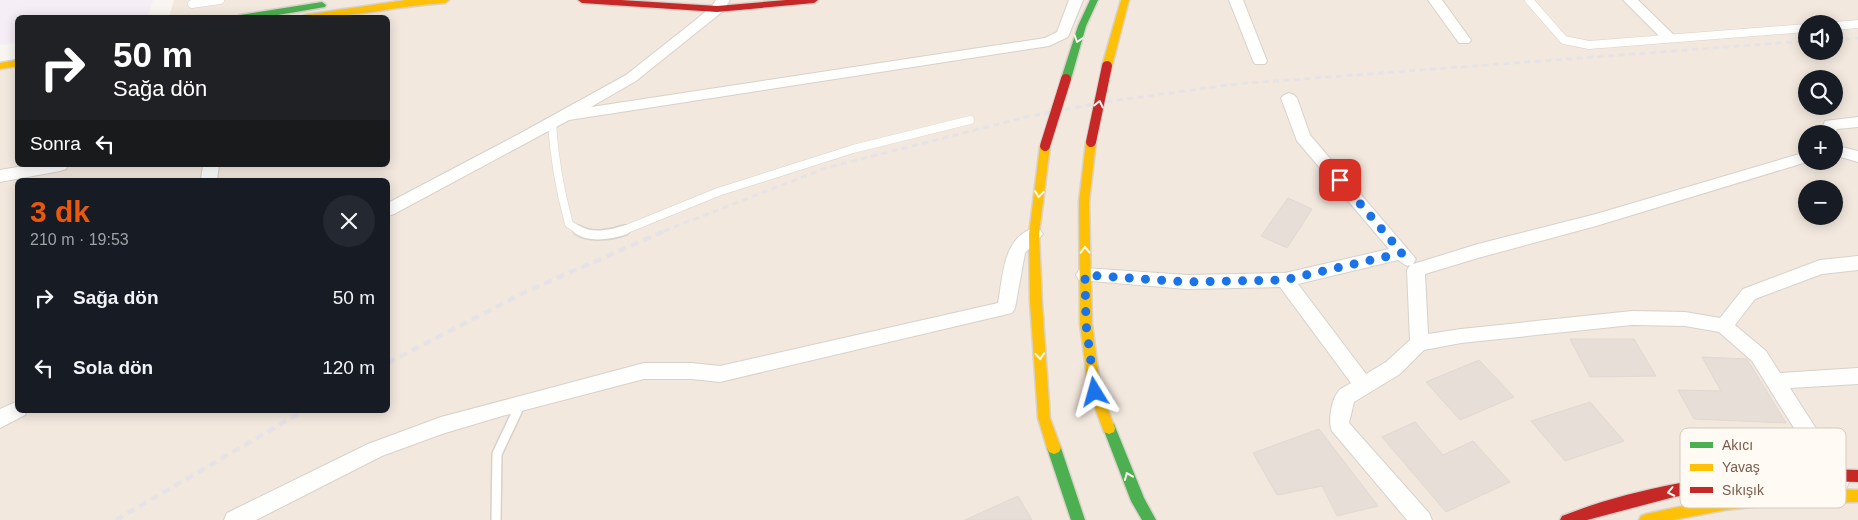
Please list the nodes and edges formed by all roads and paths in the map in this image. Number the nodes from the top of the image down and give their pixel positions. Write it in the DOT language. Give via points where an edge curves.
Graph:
graph roads {
  1 [pos="220,0"];
  2 [pos="361,0"];
  3 [pos="445,0"];
  4 [pos="582,0"];
  5 [pos="738,0"];
  6 [pos="814,0"];
  7 [pos="1076,0"];
  8 [pos="1094,0"];
  9 [pos="1125,0"];
  10 [pos="1236,0"];
  11 [pos="1435,0"];
  12 [pos="1529,0"];
  13 [pos="1630,0"];
  14 [pos="326,2"];
  15 [pos="192,4"];
  16 [pos="756,4"];
  17 [pos="720,5"];
  18 [pos="256,15"];
  19 [pos="324,15"];
  20 [pos="1858,24"];
  21 [pos="1843,25"];
  22 [pos="1798,29"];
  23 [pos="1669,38"];
  24 [pos="1464,40"];
  25 [pos="15,54"];
  26 [pos="0,56"];
  27 [pos="1260,61"];
  28 [pos="15,64"];
  29 [pos="0,66"];
  30 [pos="1289,98"];
  31 [pos="566,115"];
  32 [pos="970,120"];
  33 [pos="1858,122"];
  34 [pos="552,123"];
  35 [pos="1830,125"];
  36 [pos="1843,153"];
  37 [pos="1858,158"];
  38 [pos="1798,159"];
  39 [pos="49,167"];
  40 [pos="0,176"];
  41 [pos="390,209"];
  42 [pos="1034,234"];
  43 [pos="1402,253"];
  44 [pos="1858,263"];
  45 [pos="1416,270"];
  46 [pos="1085,275"];
  47 [pos="1284,280"];
  48 [pos="1724,326"];
  49 [pos="1419,343"];
  50 [pos="1858,376"];
  51 [pos="1775,381"];
  52 [pos="1364,386"];
  53 [pos="521,403"];
  54 [pos="15,411"];
  55 [pos="0,419"];
  56 [pos="1805,428"];
  57 [pos="1680,491"];
  58 [pos="1650,497"];
  59 [pos="1701,508"];
  60 [pos="1660,518"];
  61 [pos="236,520"];
  62 [pos="496,520"];
  63 [pos="1078,520"];
  64 [pos="1149,520"];
  65 [pos="1421,520"];
  66 [pos="1567,520"];
  1 -- 15 [label="lane"];
  2 -- 14 [label="main road"];
  3 -- 19 [label="main road"];
  4 -- 17 [label="main road"];
  5 -- 16 [label="main road"];
  6 -- 16 [label="main road"];
  7 -- 31 [label="street" via="1063,34 1049,42"];
  8 -- 42 [label="main road, one-way, bridge" via="1082,26 1045,146"];
  46 -- 9 [label="main road, one-way, bridge" via="1084,202 1091,142"];
  10 -- 27 [label="street"];
  11 -- 24 [label="street"];
  12 -- 23 [label="lane" via="1564,40 1597,45"];
  13 -- 23 [label="street"];
  14 -- 18 [label="main road"];
  16 -- 17 [label="main road"];
  17 -- 31 [label="street" via="631,78"];
  20 -- 21 [label="lane"];
  22 -- 23 [label="lane"];
  25 -- 26 [label="main road"];
  28 -- 29 [label="main road"];
  30 -- 43 [label="street" via="1302,136"];
  31 -- 34 [label="street"];
  32 -- 34 [label="lane" via="852,149 718,192 617,233 586,235 569,224 559,190"];
  33 -- 35 [label="street"];
  34 -- 41 [label="street"];
  36 -- 37 [label="street"];
  38 -- 45 [label="street"];
  39 -- 40 [label="street"];
  42 -- 53 [label="street" via="1017,250 1006,308 720,374 644,371"];
  42 -- 63 [label="main road, one-way" via="1044,418"];
  43 -- 45 [label="street"];
  43 -- 47 [label="street"];
  44 -- 48 [label="street" via="1820,268 1749,294"];
  45 -- 49 [label="street"];
  46 -- 47 [label="street" via="1187,282"];
  64 -- 46 [label="main road, one-way" via="1138,501 1095,392 1086,324"];
  47 -- 52 [label="street"];
  48 -- 49 [label="street" via="1685,319 1632,318"];
  48 -- 51 [label="street" via="1759,356"];
  49 -- 52 [label="street" via="1393,368"];
  50 -- 51 [label="street"];
  51 -- 56 [label="street"];
  52 -- 65 [label="street" via="1345,397 1340,425"];
  53 -- 61 [label="street" via="441,426 375,450"];
  53 -- 62 [label="lane" via="498,454"];
  54 -- 55 [label="street"];
  57 -- 58 [label="main road, one-way"];
  58 -- 60 [label="street"];
  58 -- 66 [label="main road"];
  59 -- 60 [label="main road"];
}
